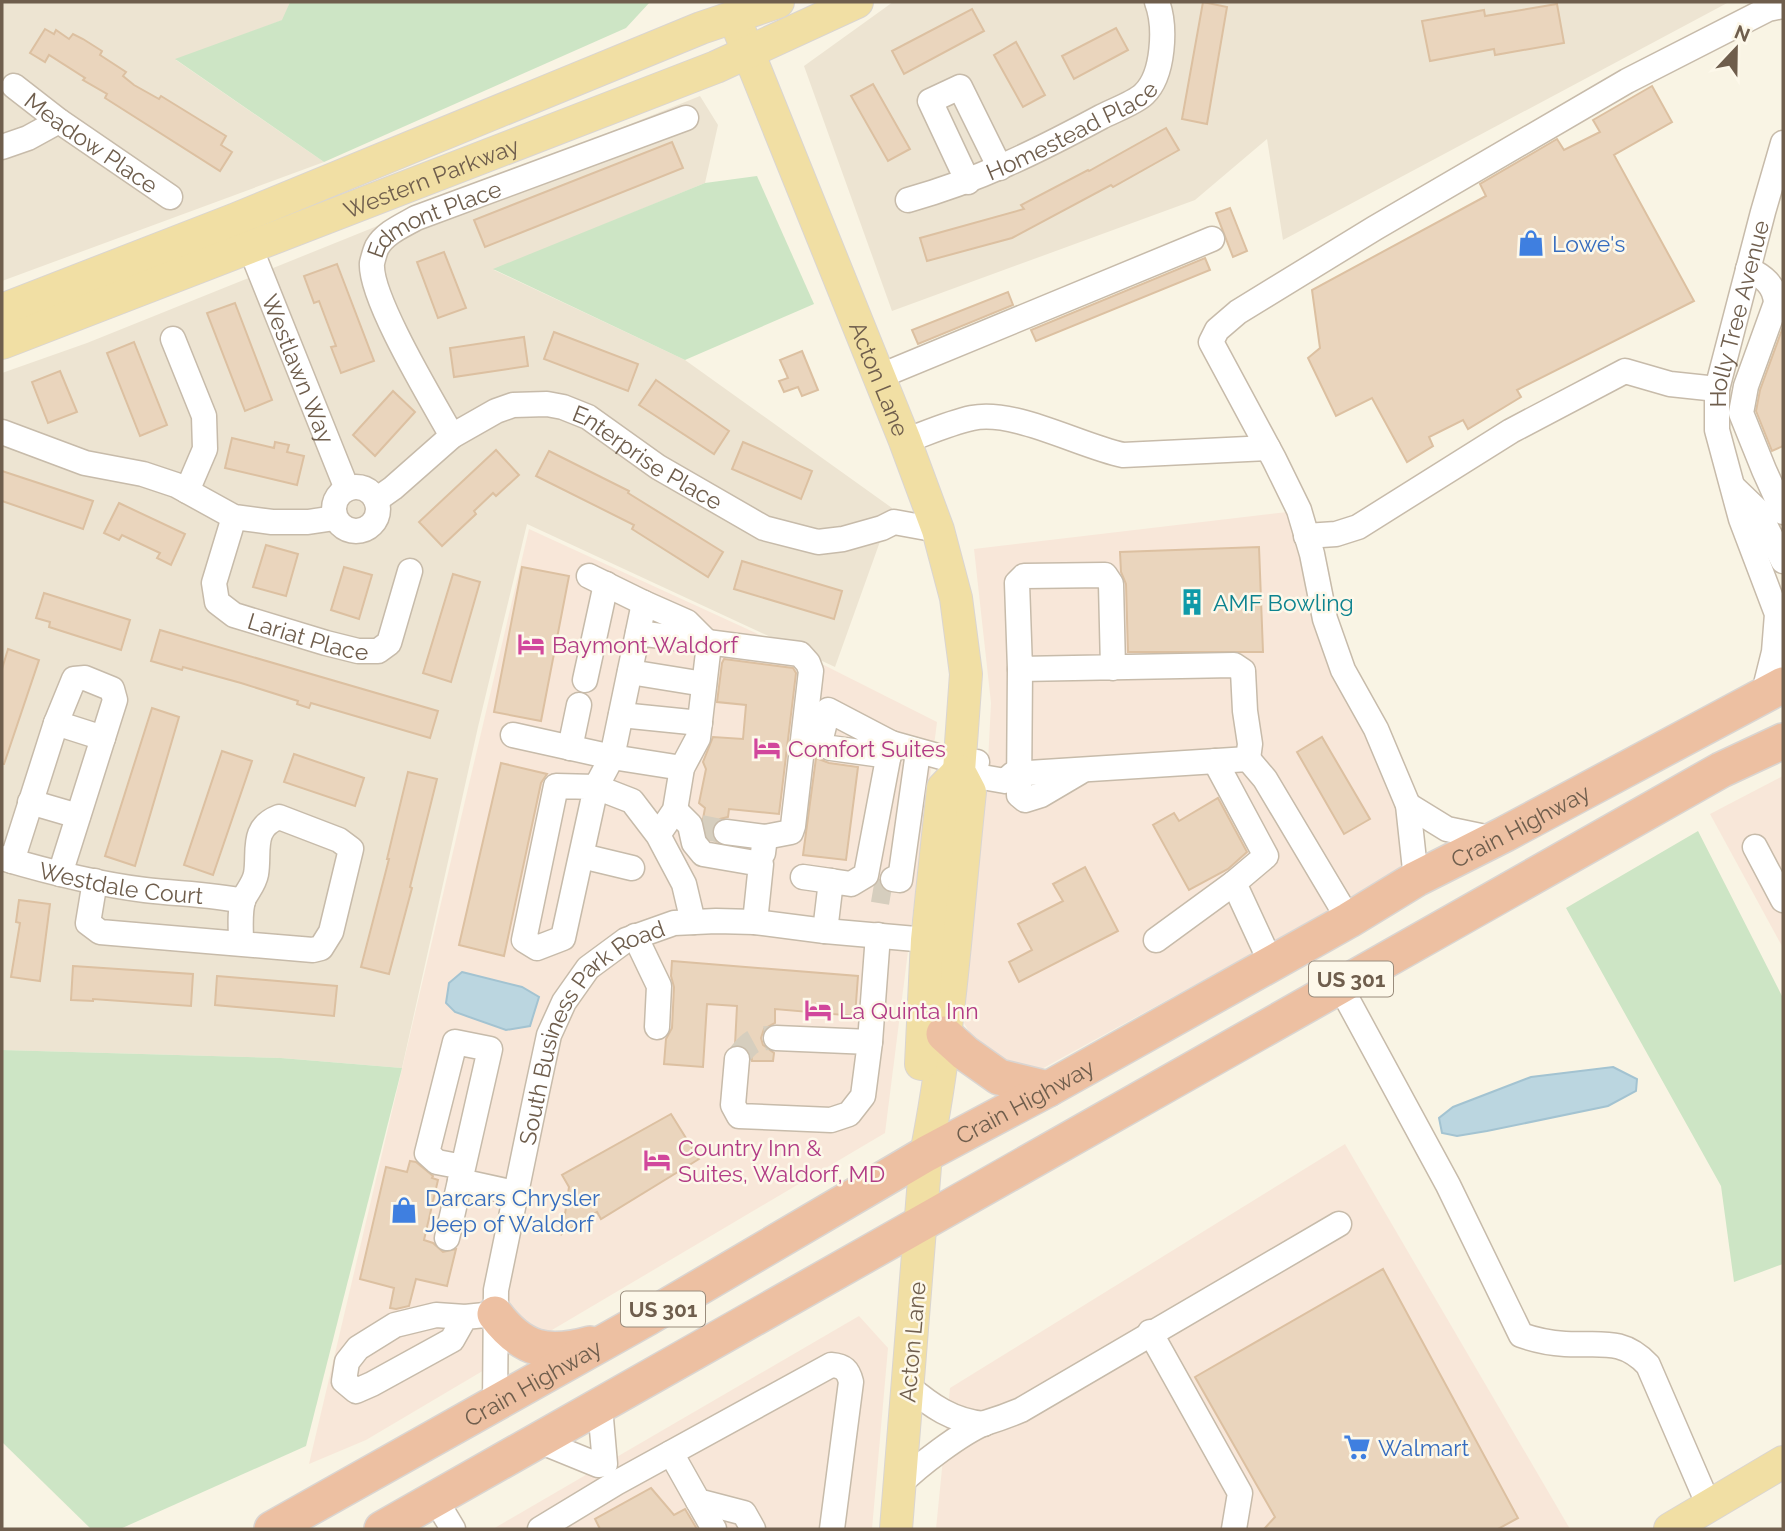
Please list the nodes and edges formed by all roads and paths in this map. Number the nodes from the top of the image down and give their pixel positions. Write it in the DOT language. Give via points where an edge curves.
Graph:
graph roads {
  1 [pos="778,2"];
  2 [pos="857,2"];
  3 [pos="1157,2"];
  4 [pos="1783,6"];
  5 [pos="731,9"];
  6 [pos="748,54"];
  7 [pos="14,86"];
  8 [pos="686,118"];
  9 [pos="58,121"];
  10 [pos="1783,143"];
  11 [pos="2,147"];
  12 [pos="1000,168"];
  13 [pos="968,182"];
  14 [pos="170,197"];
  15 [pos="908,200"];
  16 [pos="1212,239"];
  17 [pos="250,247"];
  18 [pos="1748,269"];
  19 [pos="2,310"];
  20 [pos="173,339"];
  21 [pos="2,343"];
  22 [pos="878,377"];
  23 [pos="1717,389"];
  24 [pos="2,432"];
  25 [pos="452,436"];
  26 [pos="905,441"];
  27 [pos="1268,448"];
  28 [pos="1733,487"];
  29 [pos="347,489"];
  30 [pos="187,491"];
  31 [pos="376,500"];
  32 [pos="1783,512"];
  33 [pos="234,517"];
  34 [pos="335,518"];
  35 [pos="938,530"];
  36 [pos="1306,536"];
  37 [pos="1782,555"];
  38 [pos="410,571"];
  39 [pos="644,603"];
  40 [pos="638,633"];
  41 [pos="709,644"];
  42 [pos="1113,668"];
  43 [pos="1020,669"];
  44 [pos="630,672"];
  45 [pos="585,680"];
  46 [pos="704,684"];
  47 [pos="1773,690"];
  48 [pos="579,705"];
  49 [pos="621,715"];
  50 [pos="56,723"];
  51 [pos="700,723"];
  52 [pos="1783,725"];
  53 [pos="513,735"];
  54 [pos="103,738"];
  55 [pos="1783,741"];
  56 [pos="569,748"];
  57 [pos="918,752"];
  58 [pos="612,757"];
  59 [pos="1248,759"];
  60 [pos="1215,761"];
  61 [pos="959,766"];
  62 [pos="682,768"];
  63 [pos="1016,774"];
  64 [pos="596,788"];
  65 [pos="30,802"];
  66 [pos="1408,805"];
  67 [pos="78,816"];
  68 [pos="689,821"];
  69 [pos="726,832"];
  70 [pos="658,835"];
  71 [pos="765,836"];
  72 [pos="1495,839"];
  73 [pos="1755,848"];
  74 [pos="582,856"];
  75 [pos="7,859"];
  76 [pos="761,863"];
  77 [pos="1551,866"];
  78 [pos="632,868"];
  79 [pos="60,874"];
  80 [pos="803,877"];
  81 [pos="875,877"];
  82 [pos="1416,879"];
  83 [pos="94,881"];
  84 [pos="1234,883"];
  85 [pos="1783,900"];
  86 [pos="243,901"];
  87 [pos="1349,920"];
  88 [pos="693,922"];
  89 [pos="755,922"];
  90 [pos="825,932"];
  91 [pos="878,935"];
  92 [pos="635,936"];
  93 [pos="927,940"];
  94 [pos="1156,940"];
  95 [pos="241,942"];
  96 [pos="1271,963"];
  97 [pos="1340,986"];
  98 [pos="657,1027"];
  99 [pos="944,1034"];
  100 [pos="776,1038"];
  101 [pos="870,1042"];
  102 [pos="737,1059"];
  103 [pos="1048,1088"];
  104 [pos="926,1154"];
  105 [pos="462,1174"];
  106 [pos="515,1193"];
  107 [pos="922,1224"];
  108 [pos="1339,1224"];
  109 [pos="447,1238"];
  110 [pos="480,1316"];
  111 [pos="647,1318"];
  112 [pos="1150,1332"];
  113 [pos="908,1387"];
  114 [pos="495,1405"];
  115 [pos="600,1406"];
  116 [pos="984,1424"];
  117 [pos="539,1441"];
  118 [pos="671,1453"];
  119 [pos="1783,1462"];
  120 [pos="610,1474"];
  121 [pos="900,1484"];
  122 [pos="435,1499"];
  123 [pos="1709,1506"];
  124 [pos="710,1512"];
  125 [pos="573,1521"];
  126 [pos="272,1529"];
  127 [pos="382,1529"];
  128 [pos="453,1529"];
  129 [pos="540,1529"];
  130 [pos="731,1529"];
  131 [pos="753,1529"];
  132 [pos="832,1529"];
  133 [pos="896,1529"];
  134 [pos="1234,1529"];
  135 [pos="1670,1529"];
  1 -- 5 [label="main road, Western Parkway"];
  2 -- 6 [label="main road, Western Parkway"];
  3 -- 12 [label="street, Homestead Place" via="1163,35 1157,68 1144,94"];
  4 -- 27 [label="street" via="1768,9 1627,80 1224,323 1211,342"];
  5 -- 6 [label="main road, Acton Lane"];
  5 -- 19 [label="main road, Western Parkway" via="701,28"];
  6 -- 17 [label="main road, Western Parkway"];
  6 -- 22 [label="main road, Acton Lane"];
  7 -- 9 [label="street, Meadow Place"];
  8 -- 25 [label="street, Edmont Place" via="416,218 390,233 378,247 372,264 378,290"];
  9 -- 11 [label="street"];
  9 -- 14 [label="street, Meadow Place"];
  10 -- 18 [label="street, Holly Tree Avenue"];
  12 -- 13 [label="street, Homestead Place"];
  12 -- 13 [label="street" via="960,87 930,101"];
  13 -- 15 [label="street, Homestead Place"];
  16 -- 22 [label="street"];
  17 -- 21 [label="main road, Western Parkway"];
  17 -- 29 [label="street, Westlawn Way"];
  18 -- 23 [label="street, Holly Tree Avenue"];
  18 -- 32 [label="street" via="1775,291 1776,303 1741,413"];
  20 -- 30 [label="street" via="204,416 205,449"];
  22 -- 26 [label="main road, Acton Lane"];
  23 -- 28 [label="street, Holly Tree Avenue" via="1717,430"];
  23 -- 36 [label="street" via="1670,384 1625,370 1511,431 1358,527"];
  24 -- 30 [label="street" via="85,463 143,474"];
  25 -- 31 [label="street, Enterprise Place"];
  25 -- 35 [label="street, Enterprise Place" via="513,405 563,407 588,417 658,467 764,528 818,542 894,522"];
  26 -- 27 [label="street" via="974,418 998,418 1123,455"];
  26 -- 35 [label="main road, Acton Lane"];
  27 -- 36 [label="street" via="1299,510"];
  28 -- 37 [label="street, Holly Tree Avenue" via="1758,512"];
  28 -- 47 [label="street, Holly Tree Avenue" via="1777,614"];
  29 -- 31 [label="street" via="367,490"];
  29 -- 34 [label="street" via="337,498"];
  30 -- 33 [label="street"];
  31 -- 34 [label="street" via="377,514 364,530 344,528"];
  33 -- 34 [label="street" via="272,522"];
  33 -- 38 [label="street, Lariat Place" via="214,583 216,602 234,615 326,643 378,651 389,643"];
  35 -- 61 [label="main road, Acton Lane" via="956,598 966,674"];
  36 -- 66 [label="street" via="1325,619 1343,670 1376,729"];
  39 -- 40 [label="street"];
  39 -- 41 [label="street" via="687,622"];
  39 -- 45 [label="street" via="597,580"];
  40 -- 41 [label="street"];
  40 -- 44 [label="street"];
  41 -- 46 [label="street"];
  41 -- 71 [label="street" via="800,654 811,671 793,825 791,832"];
  42 -- 43 [label="street"];
  42 -- 43 [label="street" via="1111,583 1105,575 1024,576 1017,583"];
  42 -- 59 [label="street" via="1234,665 1243,671"];
  43 -- 63 [label="street"];
  44 -- 46 [label="street"];
  44 -- 49 [label="street"];
  46 -- 51 [label="street"];
  47 -- 72 [label="highway, Crain Highway / US 301"];
  48 -- 56 [label="street"];
  49 -- 51 [label="street"];
  49 -- 58 [label="street"];
  50 -- 54 [label="street"];
  50 -- 54 [label="street" via="74,679 85,678 112,690 115,700"];
  50 -- 65 [label="street"];
  51 -- 62 [label="street" via="698,738"];
  52 -- 77 [label="highway" via="1604,820"];
  53 -- 56 [label="street"];
  54 -- 67 [label="street"];
  55 -- 77 [label="highway, US 301" via="1721,769"];
  56 -- 58 [label="street"];
  57 -- 61 [label="street"];
  57 -- 81 [label="street"];
  57 -- 81 [label="street" via="890,749"];
  58 -- 62 [label="street"];
  58 -- 64 [label="street"];
  59 -- 60 [label="street"];
  59 -- 87 [label="street" via="1265,779"];
  60 -- 63 [label="street"];
  60 -- 84 [label="street" via="1266,856"];
  61 -- 63 [label="street" via="1006,781"];
  61 -- 93 [label="main road, Acton Lane" via="943,788"];
  61 -- 99 [label="main road, Acton Lane" via="970,792"];
  62 -- 68 [label="street"];
  64 -- 70 [label="street" via="632,801"];
  64 -- 74 [label="street"];
  64 -- 74 [label="street" via="556,786 524,940 537,948 564,938"];
  65 -- 67 [label="street"];
  65 -- 75 [label="street"];
  66 -- 72 [label="street" via="1447,829"];
  66 -- 82 [label="street"];
  67 -- 79 [label="street"];
  68 -- 70 [label="street"];
  68 -- 76 [label="street" via="694,843 703,854"];
  69 -- 71 [label="street"];
  70 -- 88 [label="street" via="684,884"];
  71 -- 76 [label="street"];
  72 -- 82 [label="highway, Crain Highway / US 301"];
  73 -- 85 [label="street"];
  74 -- 78 [label="street"];
  75 -- 79 [label="street, Westdale Court"];
  76 -- 89 [label="street"];
  77 -- 97 [label="highway, US 301"];
  79 -- 83 [label="street, Westdale Court"];
  80 -- 81 [label="street"];
  81 -- 90 [label="street"];
  82 -- 87 [label="highway, Crain Highway / US 301"];
  83 -- 86 [label="street, Westdale Court"];
  83 -- 95 [label="street" via="88,923 100,932"];
  84 -- 94 [label="street"];
  84 -- 96 [label="street"];
  86 -- 95 [label="street"];
  86 -- 95 [label="street" via="257,871 256,844 271,820 279,817 351,849 331,932 321,948"];
  87 -- 96 [label="highway, Crain Highway / US 301"];
  88 -- 89 [label="street, South Business Park Road"];
  88 -- 92 [label="street, South Business Park Road"];
  89 -- 90 [label="street, South Business Park Road"];
  90 -- 91 [label="street, South Business Park Road"];
  91 -- 93 [label="street, South Business Park Road"];
  91 -- 101 [label="street"];
  92 -- 98 [label="street" via="659,986"];
  92 -- 106 [label="street, South Business Park Road" via="588,968 564,1002 549,1035"];
  93 -- 104 [label="main road, Acton Lane" via="913,1130"];
  96 -- 103 [label="highway, Crain Highway / US 301"];
  97 -- 107 [label="highway, US 301"];
  97 -- 123 [label="street" via="1442,1173 1521,1335 1565,1344 1604,1343 1637,1354 1648,1365"];
  99 -- 103 [label="highway" via="999,1077"];
  99 -- 104 [label="main road, Acton Lane"];
  100 -- 101 [label="street"];
  101 -- 102 [label="street" via="863,1096 849,1114 831,1120 739,1116 733,1105"];
  103 -- 104 [label="highway, Crain Highway / US 301"];
  104 -- 107 [label="main road, Acton Lane"];
  104 -- 111 [label="highway, Crain Highway / US 301"];
  105 -- 105 [label="street" via="490,1049 455,1042 426,1153"];
  105 -- 106 [label="street"];
  105 -- 109 [label="street"];
  106 -- 110 [label="street, South Business Park Road" via="496,1290"];
  107 -- 113 [label="main road, Acton Lane"];
  107 -- 115 [label="highway, US 301"];
  108 -- 112 [label="street"];
  110 -- 111 [label="highway" via="522,1342 546,1349 572,1349"];
  110 -- 114 [label="street, South Business Park Road"];
  111 -- 114 [label="highway, Crain Highway / US 301"];
  112 -- 116 [label="street" via="1021,1410"];
  112 -- 134 [label="street" via="1240,1493"];
  113 -- 116 [label="street" via="948,1415"];
  113 -- 121 [label="main road, Acton Lane"];
  114 -- 126 [label="highway, Crain Highway / US 301"];
  115 -- 117 [label="highway, US 301"];
  115 -- 120 [label="street"];
  116 -- 121 [label="street"];
  117 -- 120 [label="street"];
  117 -- 122 [label="highway, US 301"];
  118 -- 120 [label="street"];
  118 -- 124 [label="street"];
  118 -- 132 [label="street" via="831,1365 841,1366 851,1382"];
  119 -- 123 [label="main road"];
  120 -- 125 [label="street"];
  121 -- 133 [label="main road, Acton Lane"];
  122 -- 127 [label="highway, US 301"];
  122 -- 128 [label="street"];
  123 -- 135 [label="main road"];
  124 -- 130 [label="street"];
  124 -- 131 [label="street" via="744,1513"];
  125 -- 129 [label="street"];
}
